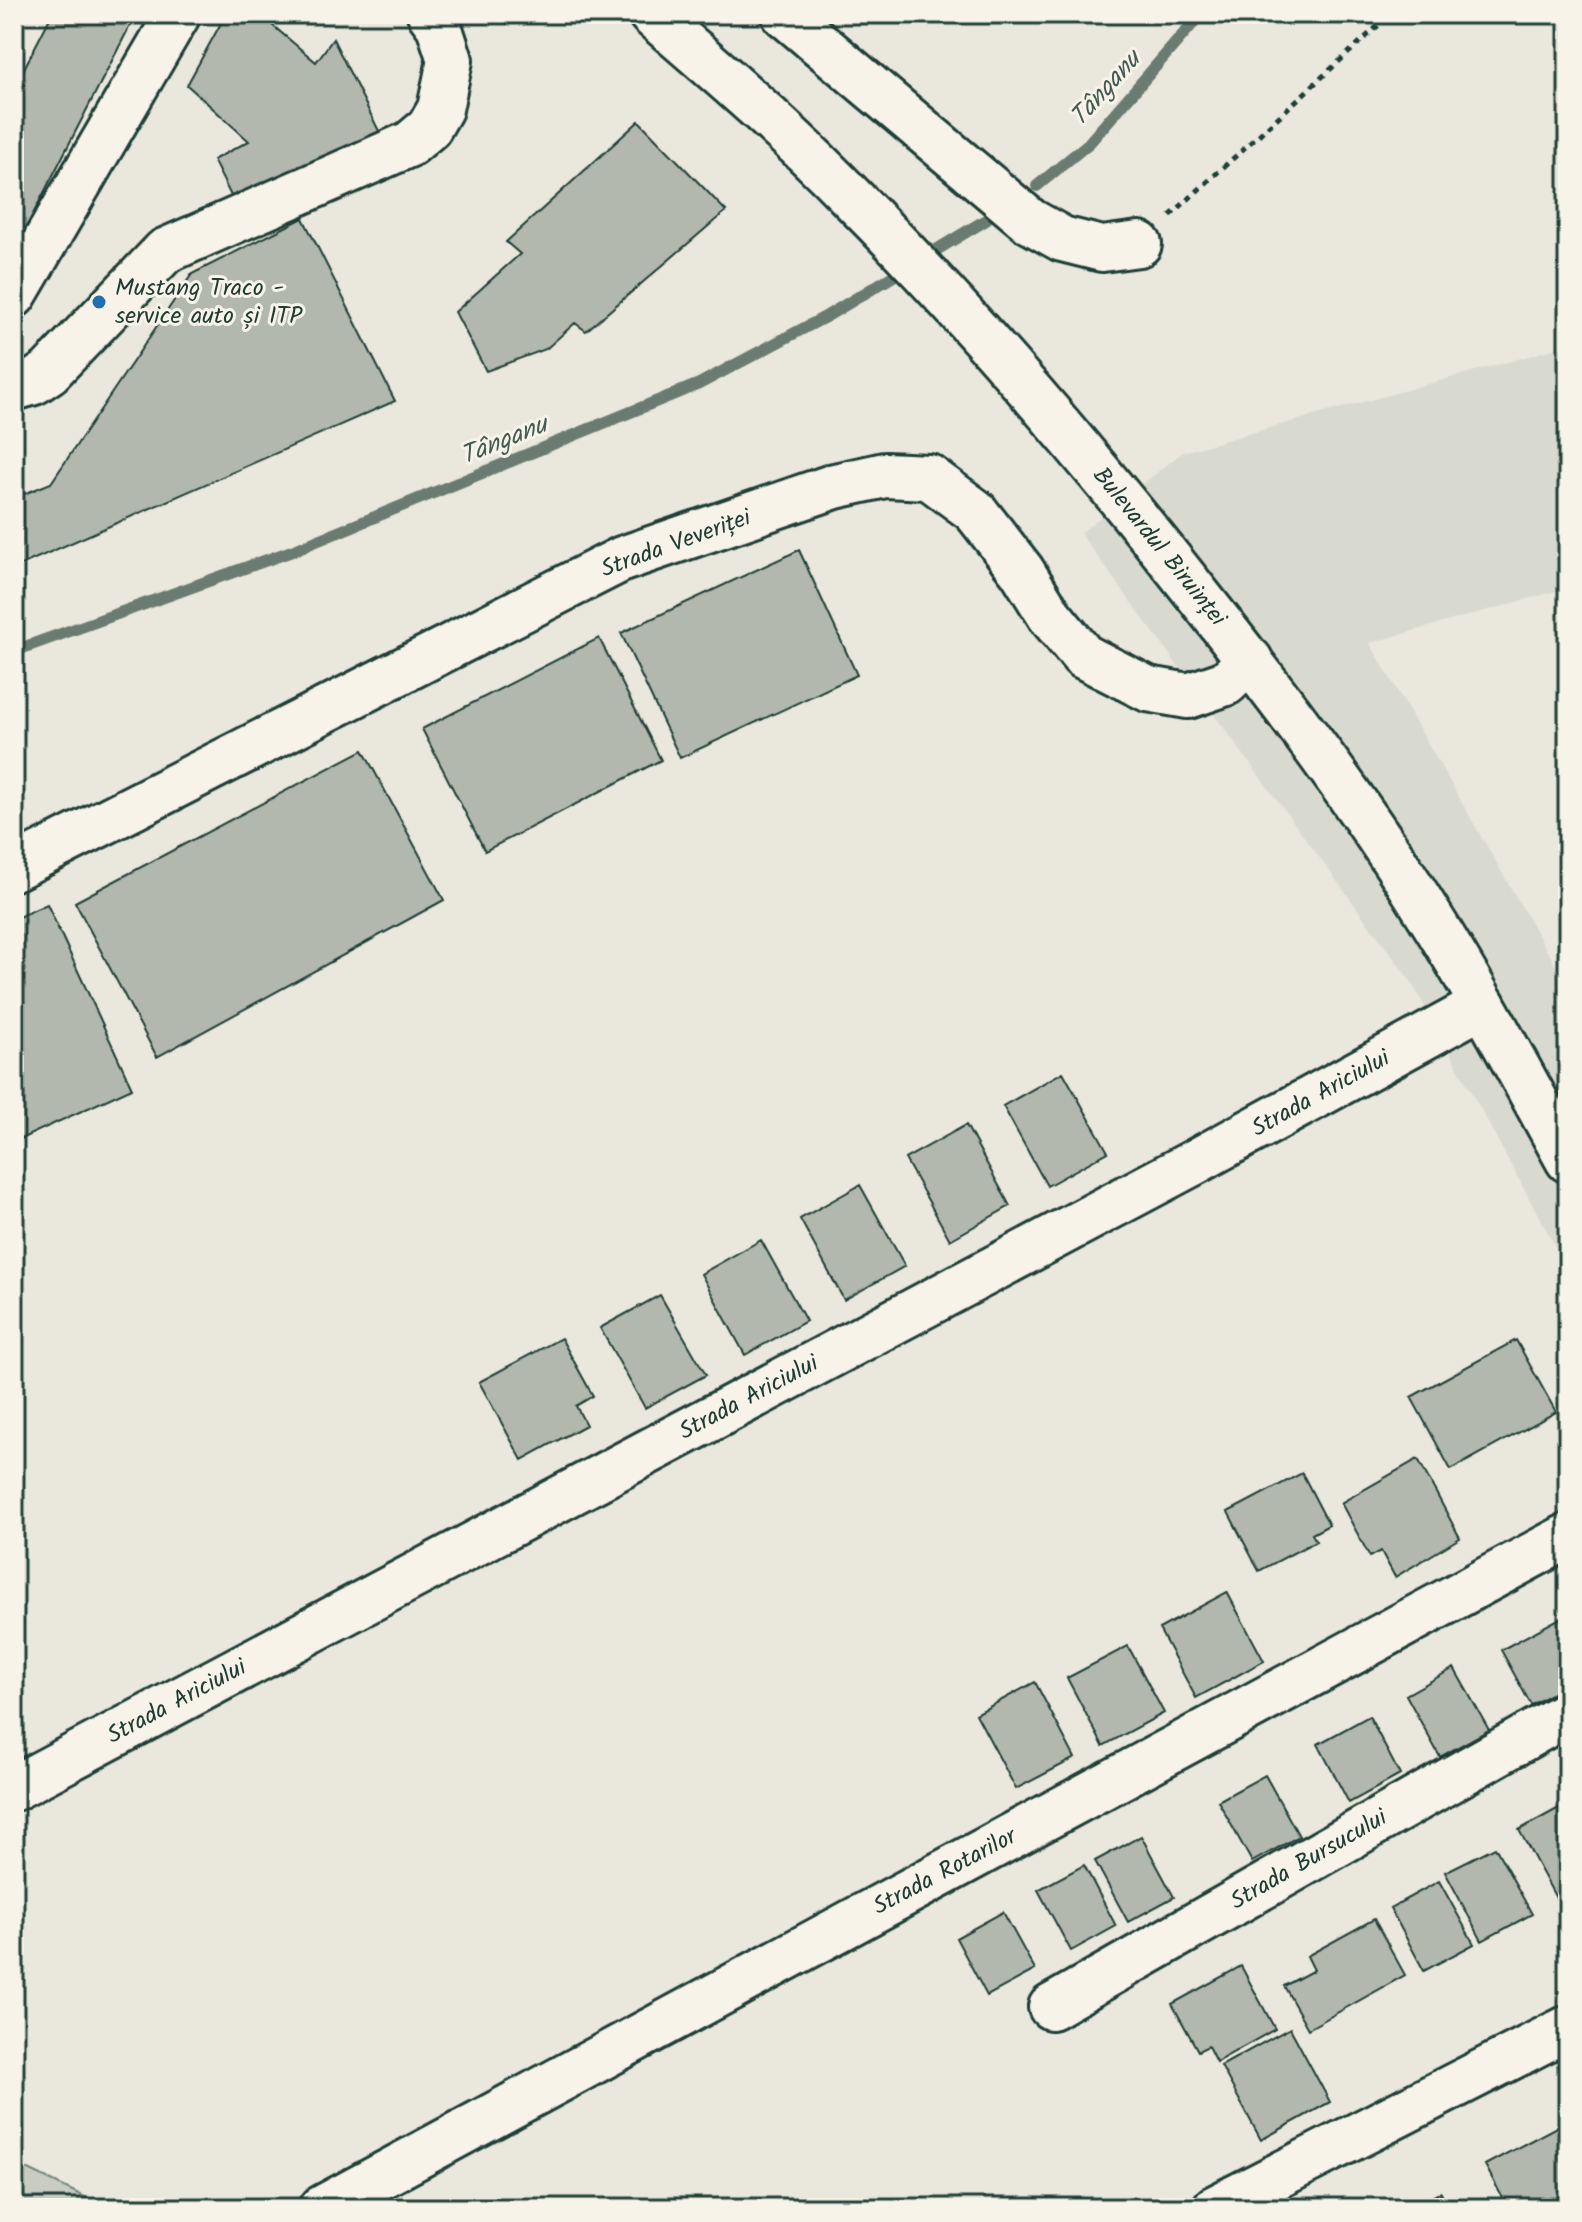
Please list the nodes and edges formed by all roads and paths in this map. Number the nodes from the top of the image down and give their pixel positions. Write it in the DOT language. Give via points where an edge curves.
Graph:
graph roads {
  1 [pos="178,14"];
  2 [pos="430,14"];
  3 [pos="651,14"];
  4 [pos="784,14"];
  5 [pos="1391,14"];
  6 [pos="1139,244"];
  7 [pos="14,295"];
  8 [pos="14,388"];
  9 [pos="1250,660"];
  10 [pos="14,868"];
  11 [pos="1483,1005"];
  12 [pos="1568,1160"];
  13 [pos="1568,1536"];
  14 [pos="1568,1713"];
  15 [pos="14,1788"];
  16 [pos="1051,2007"];
  17 [pos="1568,2028"];
  18 [pos="322,2208"];
  19 [pos="1215,2208"];
  1 -- 7 [label="street"];
  2 -- 8 [label="street" via="450,60 440,109 429,128 410,144 165,251 49,372"];
  3 -- 9 [label="street, Bulevardul Biruinței" via="848,193 958,309 1139,519"];
  4 -- 6 [label="street" via="1030,221 1062,239 1102,249"];
  5 -- 6 [label="path"];
  9 -- 10 [label="street, Strada Veveriței" via="1226,683 1188,696 1148,689 1083,656 975,511 929,477 885,475 835,486 622,559"];
  9 -- 11 [label="street, Bulevardul Biruinței" via="1378,835"];
  11 -- 12 [label="street, Bulevardul Biruinței"];
  11 -- 15 [label="street, Strada Ariciului"];
  13 -- 18 [label="street, Strada Rotarilor"];
  14 -- 16 [label="street, Strada Bursucului"];
  17 -- 19 [label="street"];
}
